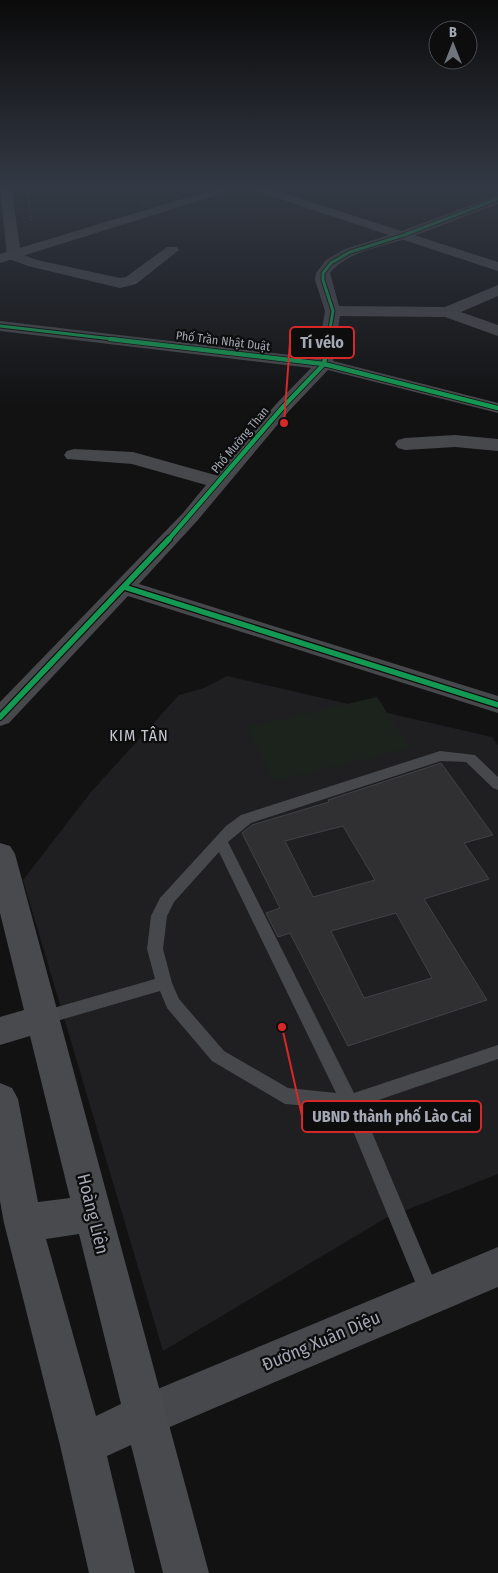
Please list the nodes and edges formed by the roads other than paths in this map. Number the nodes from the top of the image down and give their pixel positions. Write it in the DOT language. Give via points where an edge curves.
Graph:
graph roads {
  1 [pos="26,259"];
  2 [pos="160,259"];
  3 [pos="337,259"];
  4 [pos="474,259"];
  5 [pos="498,268"];
  6 [pos="498,290"];
  7 [pos="333,311"];
  8 [pos="447,312"];
  9 [pos="0,326"];
  10 [pos="498,331"];
  11 [pos="324,364"];
  12 [pos="498,408"];
  13 [pos="405,444"];
  14 [pos="498,445"];
  15 [pos="74,455"];
  16 [pos="219,483"];
  17 [pos="124,587"];
  18 [pos="498,705"];
  19 [pos="0,717"];
  20 [pos="498,785"];
  21 [pos="221,842"];
  22 [pos="0,854"];
  23 [pos="164,983"];
  24 [pos="43,1018"];
  25 [pos="0,1032"];
  26 [pos="498,1052"];
  27 [pos="0,1099"];
  28 [pos="350,1102"];
  29 [pos="12,1213"];
  30 [pos="93,1214"];
  31 [pos="498,1268"];
  32 [pos="430,1295"];
  33 [pos="144,1416"];
  34 [pos="82,1445"];
  35 [pos="112,1573"];
  36 [pos="186,1573"];
  1 -- 2 [label="street" via="120,283 131,281"];
  3 -- 7 [label="street" via="323,273"];
  4 -- 5 [label="main road"];
  6 -- 8 [label="street"];
  7 -- 8 [label="street"];
  7 -- 11 [label="street"];
  8 -- 10 [label="street"];
  9 -- 11 [label="street, Phố Trần Nhật Duật"];
  11 -- 12 [label="street, Phố Trần Nhật Duật"];
  11 -- 16 [label="street, Phố Mường Than"];
  13 -- 14 [label="street" via="455,441"];
  15 -- 16 [label="street" via="133,458"];
  16 -- 17 [label="street, Phố Mường Than"];
  17 -- 18 [label="street"];
  17 -- 19 [label="street, Phố Mường Than"];
  20 -- 21 [label="lane" via="470,758 440,756 246,819"];
  21 -- 23 [label="lane" via="168,898 159,916 155,949"];
  21 -- 28 [label="lane"];
  22 -- 24 [label="main road, Hoàng Liên"];
  23 -- 24 [label="lane"];
  23 -- 28 [label="lane" via="173,1003 218,1056 285,1096"];
  24 -- 25 [label="main road"];
  24 -- 30 [label="main road, Hoàng Liên"];
  26 -- 28 [label="lane"];
  27 -- 29 [label="main road"];
  28 -- 32 [label="lane"];
  29 -- 30 [label="main road"];
  29 -- 34 [label="main road"];
  30 -- 33 [label="main road, Hoàng Liên"];
  31 -- 32 [label="street, Đường Xuân Diệu"];
  32 -- 33 [label="street, Đường Xuân Diệu"];
  33 -- 34 [label="main road"];
  33 -- 36 [label="main road, Hoàng Liên"];
  34 -- 35 [label="main road"];
}
